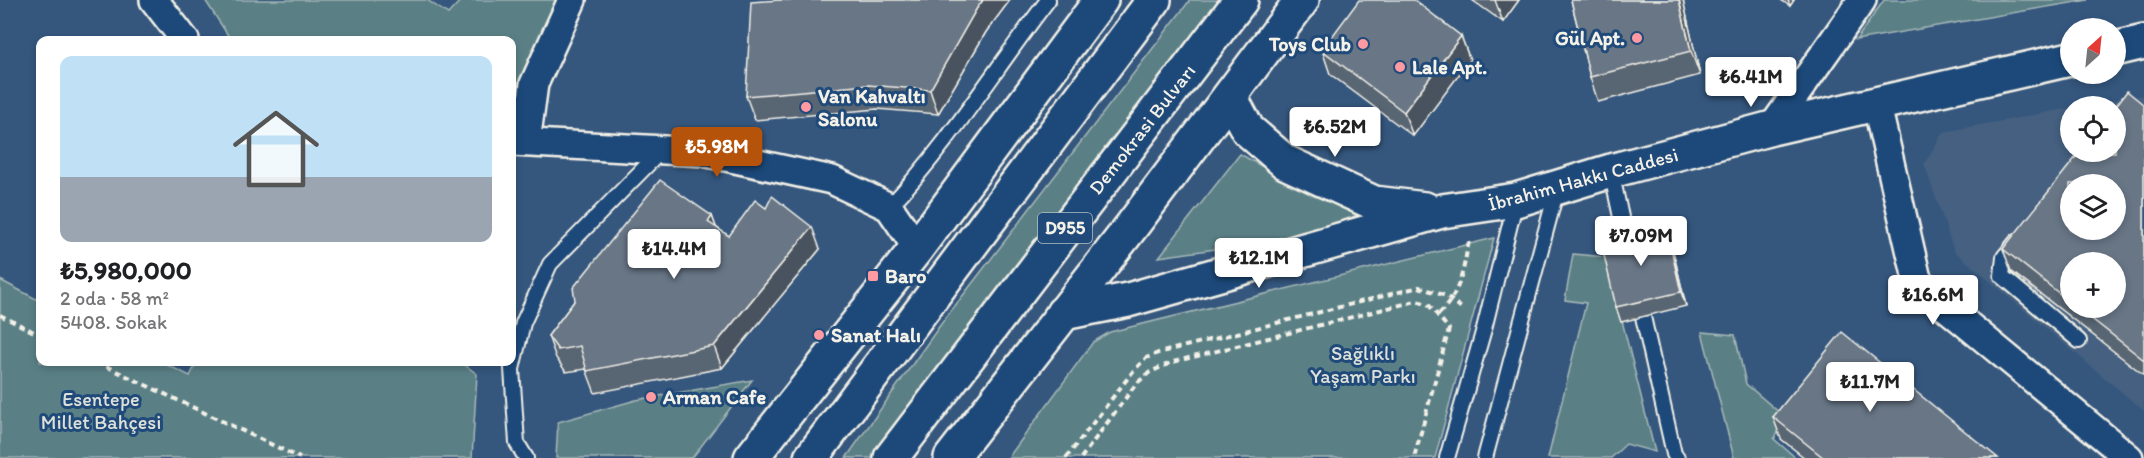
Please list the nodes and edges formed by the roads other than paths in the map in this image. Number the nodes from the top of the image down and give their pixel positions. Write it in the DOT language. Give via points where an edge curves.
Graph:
graph roads {
  1 [pos="154,0"];
  2 [pos="572,0"];
  3 [pos="1048,0"];
  4 [pos="1101,0"];
  5 [pos="1154,0"];
  6 [pos="1241,0"];
  7 [pos="1302,0"];
  8 [pos="1862,0"];
  9 [pos="181,36"];
  10 [pos="2144,42"];
  11 [pos="2126,46"];
  12 [pos="2060,61"];
  13 [pos="1230,97"];
  14 [pos="1877,106"];
  15 [pos="1772,129"];
  16 [pos="519,142"];
  17 [pos="662,150"];
  18 [pos="1611,171"];
  19 [pos="1558,187"];
  20 [pos="1516,200"];
  21 [pos="889,207"];
  22 [pos="1442,211"];
  23 [pos="2029,227"];
  24 [pos="917,248"];
  25 [pos="1063,313"];
  26 [pos="2079,341"];
  27 [pos="516,354"];
  28 [pos="513,366"];
  29 [pos="526,458"];
  30 [pos="751,458"];
  31 [pos="811,458"];
  32 [pos="891,458"];
  33 [pos="951,458"];
  34 [pos="1447,458"];
  35 [pos="1485,458"];
  36 [pos="1677,458"];
  37 [pos="2129,458"];
  1 -- 9 [label="street"];
  2 -- 16 [label="street" via="534,84"];
  3 -- 21 [label="lane" via="950,134"];
  4 -- 24 [label="main road"];
  5 -- 31 [label="main road"];
  6 -- 32 [label="main road, Demokrasi Bulvarı / D955"];
  7 -- 13 [label="main road"];
  8 -- 15 [label="street"];
  10 -- 11 [label="main road"];
  12 -- 14 [label="main road, İbrahim Hakkı Caddesi"];
  13 -- 22 [label="main road" via="1248,130 1293,166 1374,203"];
  13 -- 25 [label="main road"];
  14 -- 15 [label="main road, İbrahim Hakkı Caddesi"];
  14 -- 37 [label="street" via="1917,279 1930,294"];
  15 -- 18 [label="main road, İbrahim Hakkı Caddesi"];
  16 -- 17 [label="street"];
  17 -- 21 [label="street" via="703,152 832,180"];
  17 -- 27 [label="lane" via="550,264 524,323"];
  18 -- 19 [label="main road, İbrahim Hakkı Caddesi"];
  18 -- 36 [label="lane"];
  19 -- 20 [label="main road, İbrahim Hakkı Caddesi"];
  19 -- 35 [label="lane"];
  20 -- 22 [label="main road, İbrahim Hakkı Caddesi"];
  20 -- 34 [label="lane"];
  21 -- 24 [label="street"];
  22 -- 25 [label="main road, İbrahim Hakkı Caddesi" via="1128,300"];
  23 -- 26 [label="lane" via="2004,256 2002,276"];
  24 -- 30 [label="main road"];
  25 -- 33 [label="main road"];
  28 -- 29 [label="lane" via="517,443"];
}
